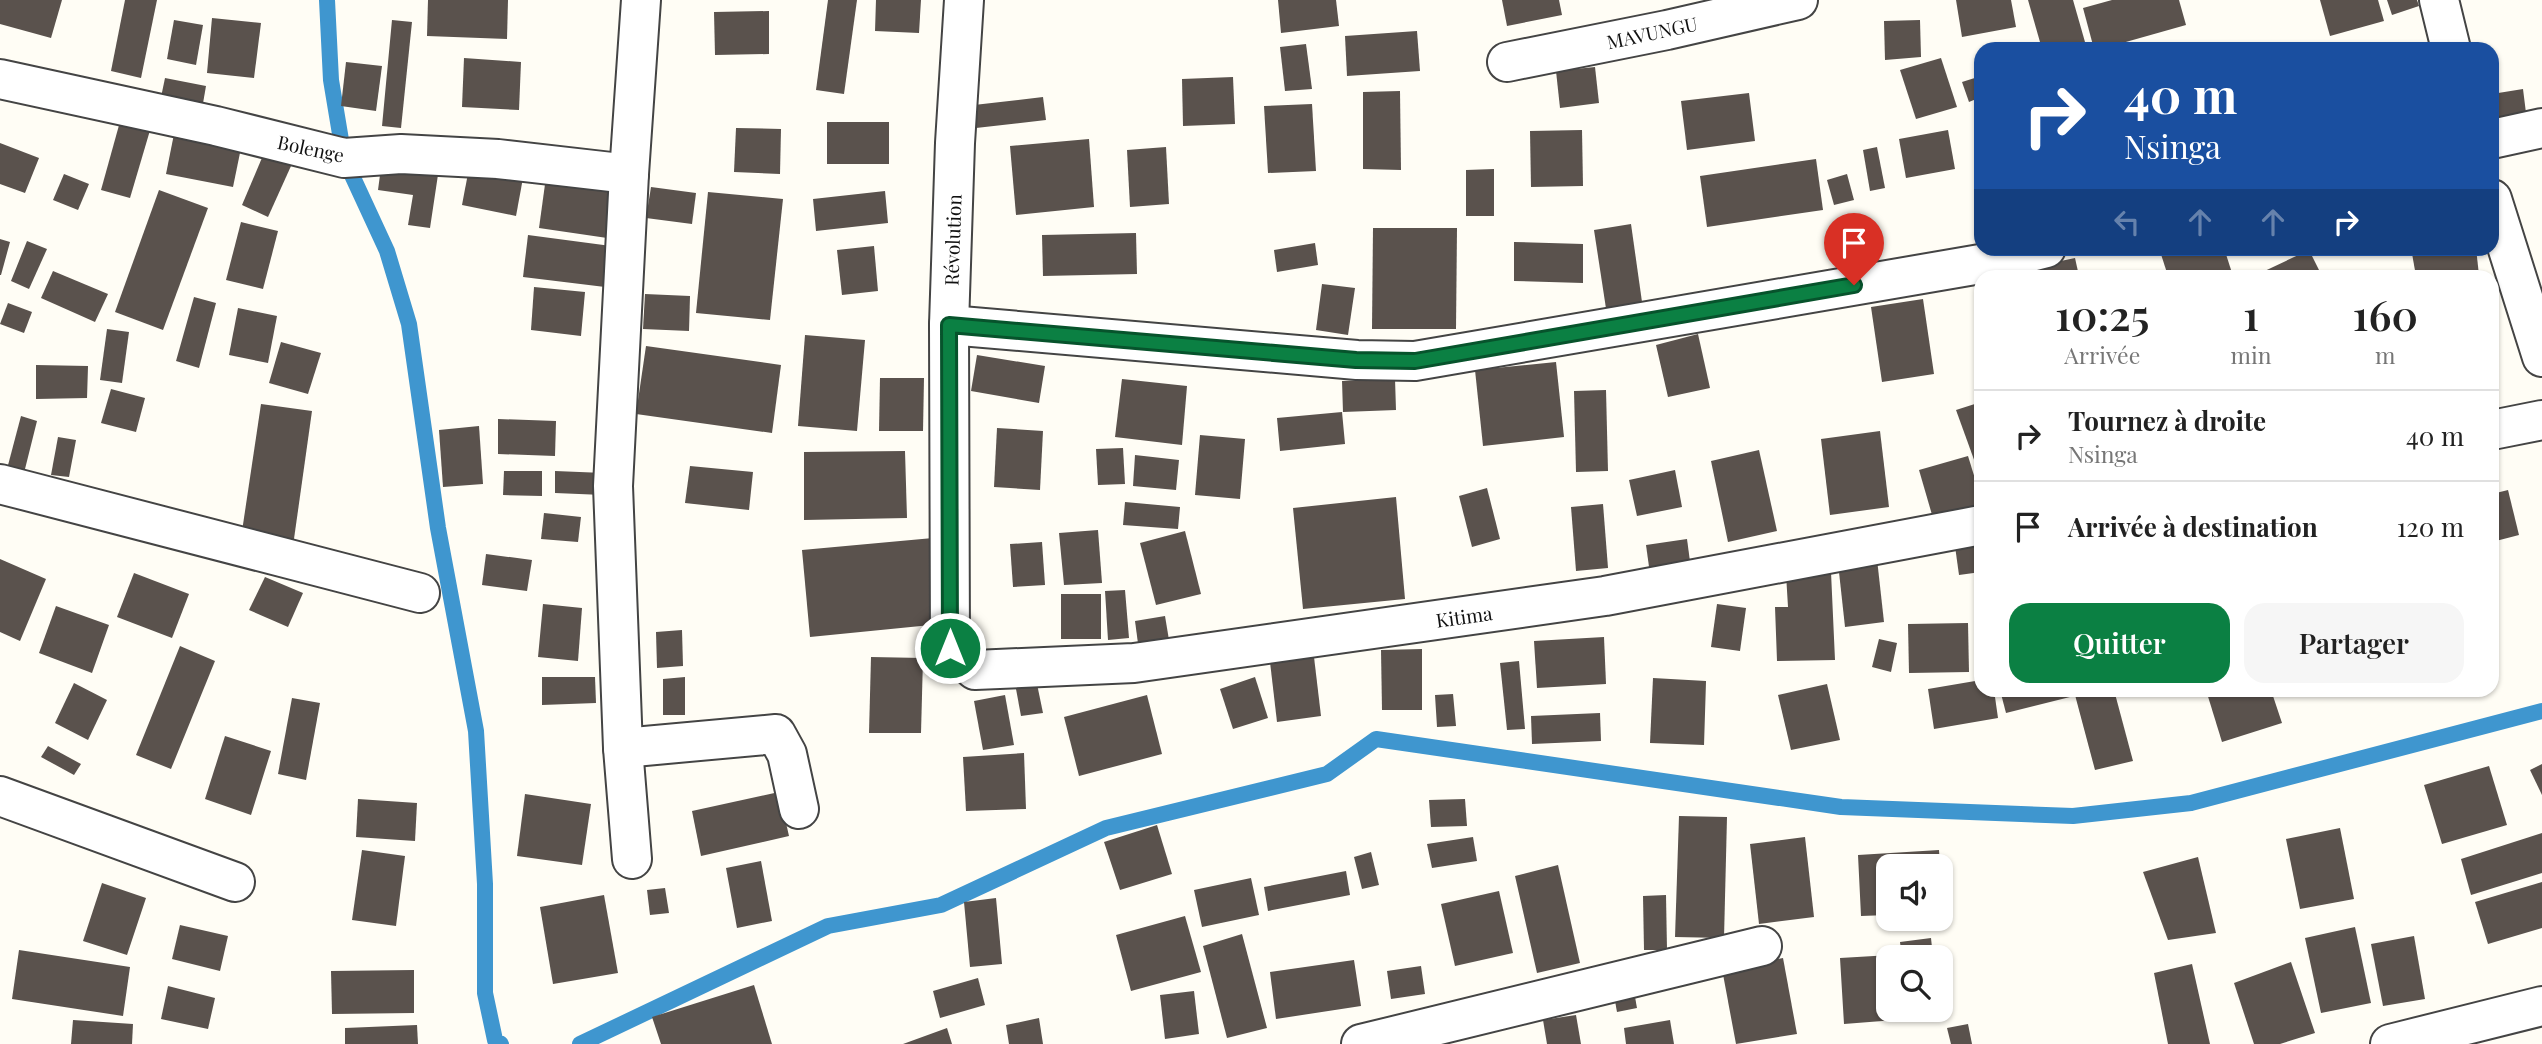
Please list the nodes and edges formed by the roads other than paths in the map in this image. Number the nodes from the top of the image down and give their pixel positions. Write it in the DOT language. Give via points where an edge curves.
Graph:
graph roads {
  1 [pos="641,0"];
  2 [pos="964,0"];
  3 [pos="1798,0"];
  4 [pos="2439,0"];
  5 [pos="1666,15"];
  6 [pos="2449,42"];
  7 [pos="1507,62"];
  8 [pos="0,79"];
  9 [pos="2542,128"];
  10 [pos="2499,137"];
  11 [pos="628,174"];
  12 [pos="2499,220"];
  13 [pos="2015,256"];
  14 [pos="949,325"];
  15 [pos="2542,357"];
  16 [pos="2542,421"];
  17 [pos="2499,429"];
  18 [pos="0,484"];
  19 [pos="1974,526"];
  20 [pos="420,593"];
  21 [pos="950,648"];
  22 [pos="623,748"];
  23 [pos="0,796"];
  24 [pos="799,809"];
  25 [pos="632,859"];
  26 [pos="235,882"];
  27 [pos="1762,946"];
  28 [pos="2542,1006"];
  29 [pos="1361,1044"];
  30 [pos="2390,1044"];
  1 -- 11 [label="street"];
  2 -- 14 [label="street, Révolution"];
  3 -- 5 [label="street, MAVUNGU"];
  4 -- 6 [label="street"];
  5 -- 7 [label="street, MAVUNGU"];
  8 -- 11 [label="street, Bolenge" via="344,158 401,154 498,159"];
  9 -- 10 [label="street"];
  11 -- 22 [label="street" via="613,486"];
  12 -- 15 [label="street"];
  13 -- 14 [label="street" via="1415,361 1356,360"];
  14 -- 21 [label="street, Révolution"];
  16 -- 17 [label="street"];
  18 -- 20 [label="street"];
  19 -- 21 [label="street, Kitima" via="1605,596 1134,663 975,670"];
  22 -- 24 [label="street" via="776,734 787,754"];
  22 -- 25 [label="street"];
  23 -- 26 [label="street"];
  27 -- 29 [label="street"];
  28 -- 30 [label="street"];
}
